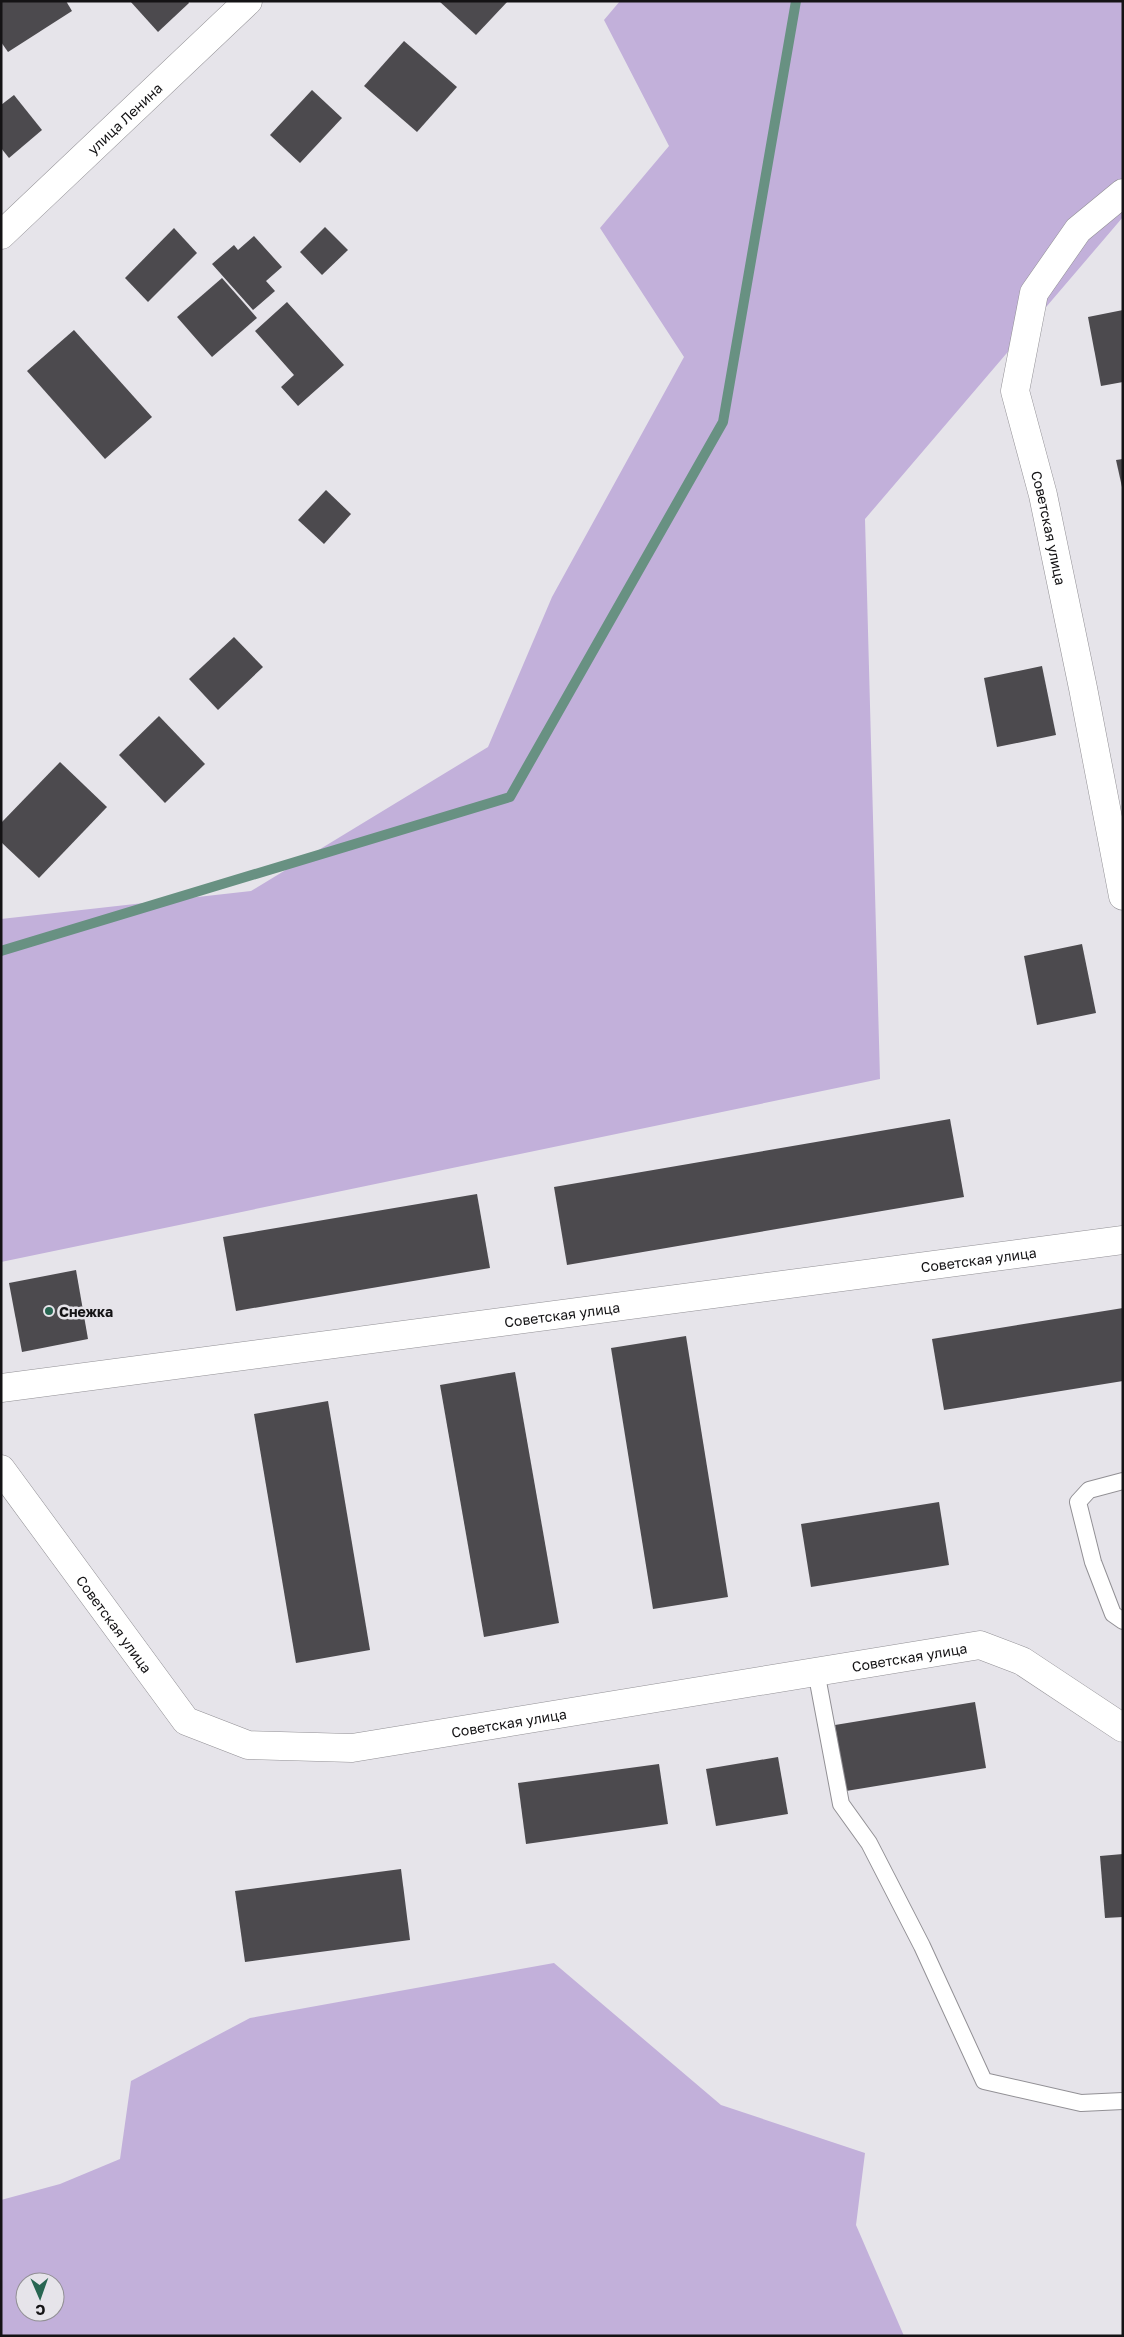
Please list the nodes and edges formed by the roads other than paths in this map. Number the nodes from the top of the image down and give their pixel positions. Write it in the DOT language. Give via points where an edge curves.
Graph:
graph roads {
  1 [pos="248,1"];
  2 [pos="1123,193"];
  3 [pos="1,235"];
  4 [pos="1123,896"];
  5 [pos="1123,1240"];
  6 [pos="1,1388"];
  7 [pos="1,1469"];
  8 [pos="1123,1480"];
  9 [pos="1123,1621"];
  10 [pos="816,1670"];
  11 [pos="1123,1728"];
  12 [pos="1123,2101"];
  1 -- 3 [label="street, улица Ленина"];
  2 -- 4 [label="street, Советская улица" via="1078,230 1034,293 1015,391 1043,494"];
  5 -- 6 [label="street, Советская улица"];
  7 -- 10 [label="street, Советская улица" via="186,1721 248,1745 352,1748"];
  8 -- 9 [label="lane" via="1089,1490 1078,1502 1093,1562 1113,1614"];
  10 -- 11 [label="street, Советская улица" via="980,1645 1022,1661"];
  10 -- 12 [label="lane" via="841,1804 869,1843 905,1911 984,2081 1082,2103"];
}
